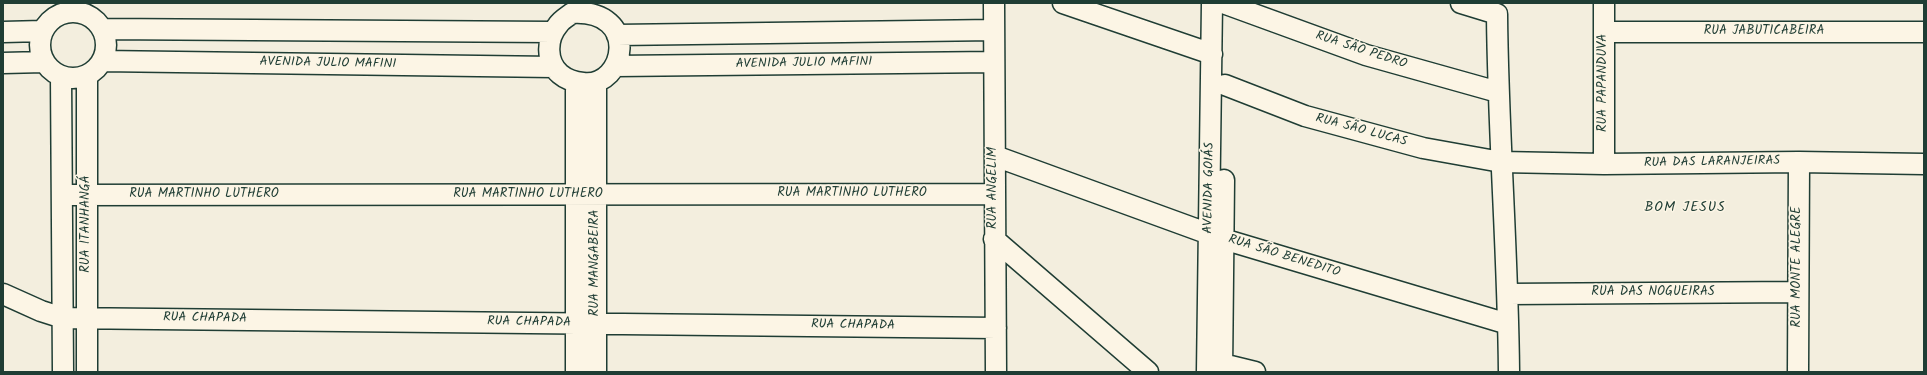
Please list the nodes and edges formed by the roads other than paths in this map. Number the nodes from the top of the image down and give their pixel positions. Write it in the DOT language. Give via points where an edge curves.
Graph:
graph roads {
  1 [pos="994,3"];
  2 [pos="1063,3"];
  3 [pos="1221,3"];
  4 [pos="1460,3"];
  5 [pos="1604,3"];
  6 [pos="77,8"];
  7 [pos="572,8"];
  8 [pos="597,9"];
  9 [pos="103,30"];
  10 [pos="994,30"];
  11 [pos="43,31"];
  12 [pos="3,32"];
  13 [pos="552,32"];
  14 [pos="1605,32"];
  15 [pos="1924,32"];
  16 [pos="617,35"];
  17 [pos="1212,54"];
  18 [pos="102,61"];
  19 [pos="44,62"];
  20 [pos="994,62"];
  21 [pos="3,63"];
  22 [pos="615,66"];
  23 [pos="554,67"];
  24 [pos="61,76"];
  25 [pos="87,76"];
  26 [pos="596,82"];
  27 [pos="576,83"];
  28 [pos="1225,85"];
  29 [pos="1498,92"];
  30 [pos="995,156"];
  31 [pos="1501,162"];
  32 [pos="1798,162"];
  33 [pos="1604,164"];
  34 [pos="1924,164"];
  35 [pos="994,194"];
  36 [pos="62,195"];
  37 [pos="87,195"];
  38 [pos="576,195"];
  39 [pos="596,195"];
  40 [pos="1216,236"];
  41 [pos="994,239"];
  42 [pos="1798,292"];
  43 [pos="3,294"];
  44 [pos="1508,294"];
  45 [pos="63,318"];
  46 [pos="87,318"];
  47 [pos="576,323"];
  48 [pos="596,323"];
  49 [pos="1508,324"];
  50 [pos="996,328"];
  51 [pos="1215,367"];
  52 [pos="63,372"];
  53 [pos="87,372"];
  54 [pos="576,372"];
  55 [pos="596,372"];
  56 [pos="996,372"];
  57 [pos="1148,372"];
  58 [pos="1255,372"];
  59 [pos="1509,372"];
  60 [pos="1798,372"];
  1 -- 10 [label="street, RUA ANGELIM"];
  2 -- 17 [label="street"];
  3 -- 17 [label="street, AVENIDA GOIÁS"];
  3 -- 28 [label="street, AVENIDA GOIÁS"];
  3 -- 29 [label="street, RUA SÃO PEDRO" via="1366,55"];
  4 -- 29 [label="street" via="1496,14"];
  5 -- 14 [label="street, RUA PAPANDUVA"];
  6 -- 9 [label="street" via="96,20"];
  6 -- 11 [label="street" via="55,17"];
  7 -- 8 [label="street" via="583,13"];
  7 -- 13 [label="street"];
  8 -- 16 [label="street"];
  9 -- 13 [label="street"];
  9 -- 18 [label="street" via="106,45"];
  10 -- 16 [label="street"];
  10 -- 20 [label="street, RUA ANGELIM"];
  11 -- 12 [label="street"];
  11 -- 19 [label="street" via="40,46"];
  13 -- 23 [label="street" via="549,44"];
  14 -- 15 [label="street, RUA JABUTICABEIRA"];
  14 -- 33 [label="street, RUA PAPANDUVA"];
  16 -- 22 [label="street" via="619,51"];
  17 -- 40 [label="street, AVENIDA GOIÁS"];
  18 -- 23 [label="street, AVENIDA JULIO MAFINI"];
  18 -- 25 [label="street" via="96,70"];
  19 -- 21 [label="street"];
  19 -- 24 [label="street" via="54,73"];
  20 -- 22 [label="street, AVENIDA JULIO MAFINI"];
  20 -- 30 [label="street, RUA ANGELIM"];
  22 -- 26 [label="street" via="607,76"];
  23 -- 27 [label="street" via="564,77"];
  24 -- 25 [label="street"];
  24 -- 36 [label="street, RUA ITANHANGÁ"];
  25 -- 37 [label="street, RUA ITANHANGÁ"];
  26 -- 27 [label="street"];
  26 -- 39 [label="street, RUA MANGABEIRA"];
  27 -- 38 [label="street, RUA MANGABEIRA"];
  28 -- 31 [label="street, RUA SÃO LUCAS" via="1305,116 1423,148"];
  28 -- 40 [label="street, AVENIDA GOIÁS"];
  29 -- 31 [label="street"];
  30 -- 35 [label="street, RUA ANGELIM"];
  30 -- 40 [label="street, RUA SÃO BENEDITO"];
  31 -- 33 [label="street, RUA DAS LARANJEIRAS"];
  31 -- 44 [label="street"];
  32 -- 33 [label="street, RUA DAS LARANJEIRAS"];
  32 -- 34 [label="street, RUA DAS LARANJEIRAS"];
  32 -- 42 [label="street, RUA MONTE ALEGRE"];
  35 -- 39 [label="street, RUA MARTINHO LUTHERO"];
  35 -- 41 [label="street, RUA ANGELIM"];
  36 -- 37 [label="street, RUA MARTINHO LUTHERO"];
  36 -- 45 [label="street, RUA ITANHANGÁ"];
  37 -- 38 [label="street, RUA MARTINHO LUTHERO"];
  37 -- 46 [label="street, RUA ITANHANGÁ"];
  38 -- 39 [label="street, RUA MARTINHO LUTHERO"];
  38 -- 47 [label="street, RUA MANGABEIRA"];
  39 -- 48 [label="street, RUA MANGABEIRA"];
  40 -- 49 [label="street, RUA SÃO BENEDITO"];
  40 -- 51 [label="street, AVENIDA GOIÁS"];
  41 -- 50 [label="street, RUA ANGELIM"];
  41 -- 57 [label="street"];
  42 -- 44 [label="street, RUA DAS NOGUEIRAS"];
  42 -- 60 [label="street, RUA MONTE ALEGRE"];
  43 -- 45 [label="street, RUA CHAPADA"];
  44 -- 49 [label="street"];
  45 -- 46 [label="street, RUA CHAPADA"];
  45 -- 52 [label="street, RUA ITANHANGÁ"];
  46 -- 47 [label="street, RUA CHAPADA"];
  46 -- 53 [label="street, RUA ITANHANGÁ"];
  47 -- 48 [label="street, RUA CHAPADA"];
  47 -- 54 [label="street, RUA MANGABEIRA"];
  48 -- 50 [label="street, RUA CHAPADA"];
  48 -- 55 [label="street, RUA MANGABEIRA"];
  49 -- 59 [label="street"];
  50 -- 56 [label="street, RUA ANGELIM"];
  51 -- 58 [label="street"];
}
